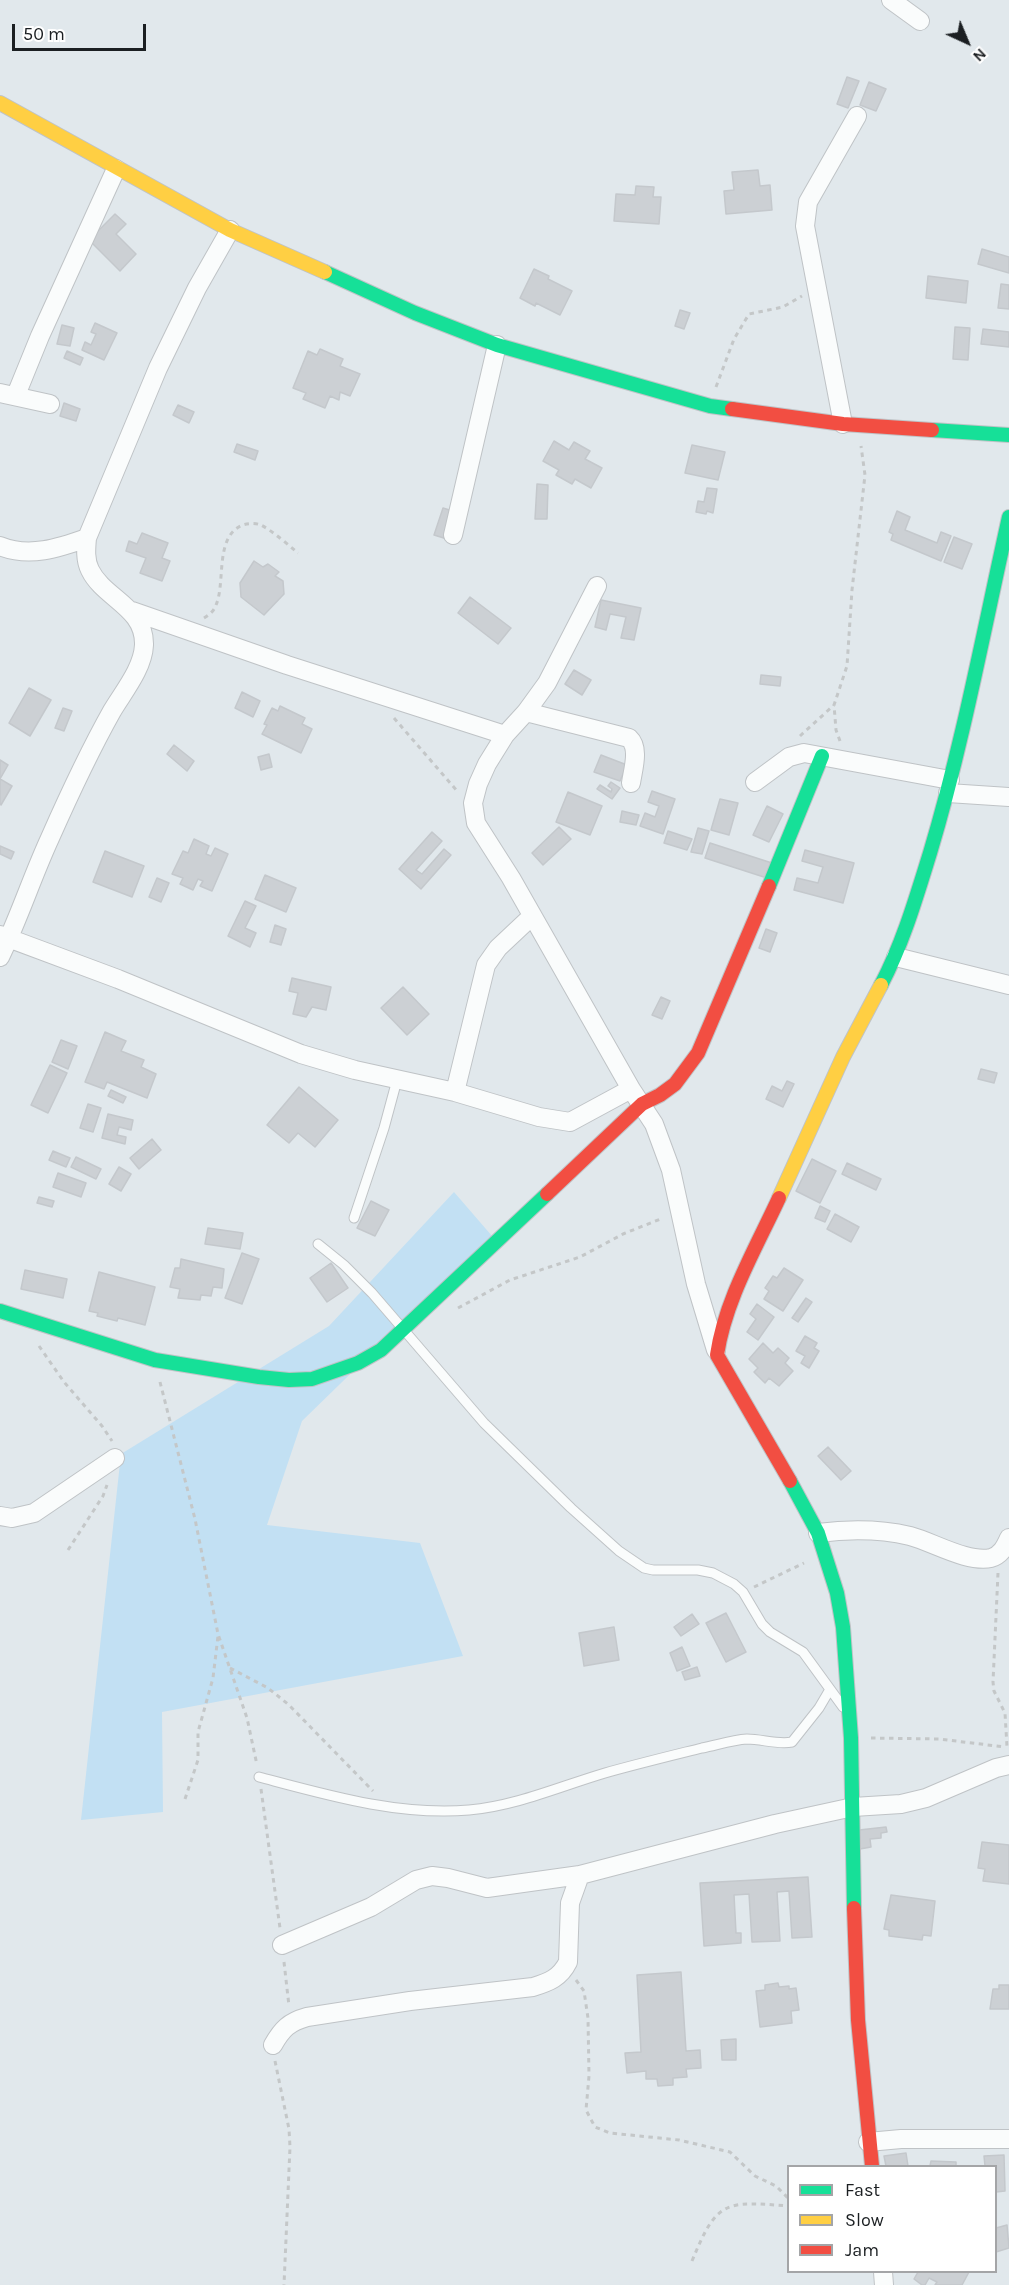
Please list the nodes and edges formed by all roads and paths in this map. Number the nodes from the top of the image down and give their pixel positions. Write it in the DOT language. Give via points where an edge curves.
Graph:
graph roads {
  1 [pos="891,0"];
  2 [pos="920,21"];
  3 [pos="0,103"];
  4 [pos="856,116"];
  5 [pos="116,169"];
  6 [pos="230,230"];
  7 [pos="815,286"];
  8 [pos="497,345"];
  9 [pos="8,394"];
  10 [pos="50,404"];
  11 [pos="710,406"];
  12 [pos="848,425"];
  13 [pos="1009,435"];
  14 [pos="1009,517"];
  15 [pos="453,535"];
  16 [pos="87,538"];
  17 [pos="0,546"];
  18 [pos="298,553"];
  19 [pos="597,586"];
  20 [pos="132,611"];
  21 [pos="187,628"];
  22 [pos="834,705"];
  23 [pos="526,712"];
  24 [pos="392,716"];
  25 [pos="505,735"];
  26 [pos="796,754"];
  27 [pos="822,756"];
  28 [pos="846,761"];
  29 [pos="755,782"];
  30 [pos="631,783"];
  31 [pos="950,786"];
  32 [pos="1009,797"];
  33 [pos="473,803"];
  34 [pos="531,917"];
  35 [pos="4,937"];
  36 [pos="0,957"];
  37 [pos="896,957"];
  38 [pos="1009,985"];
  39 [pos="397,1080"];
  40 [pos="455,1092"];
  41 [pos="636,1096"];
  42 [pos="681,1210"];
  43 [pos="354,1218"];
  44 [pos="318,1244"];
  45 [pos="456,1310"];
  46 [pos="0,1311"];
  47 [pos="405,1329"];
  48 [pos="34,1339"];
  49 [pos="717,1355"];
  50 [pos="155,1360"];
  51 [pos="115,1458"];
  52 [pos="0,1516"];
  53 [pos="818,1533"];
  54 [pos="1009,1538"];
  55 [pos="68,1550"];
  56 [pos="825,1553"];
  57 [pos="993,1557"];
  58 [pos="743,1592"];
  59 [pos="218,1634"];
  60 [pos="230,1668"];
  61 [pos="830,1691"];
  62 [pos="850,1716"];
  63 [pos="851,1738"];
  64 [pos="1008,1753"];
  65 [pos="259,1777"];
  66 [pos="185,1799"];
  67 [pos="388,1806"];
  68 [pos="853,1807"];
  69 [pos="580,1875"];
  70 [pos="282,1945"];
  71 [pos="568,1962"];
  72 [pos="290,2022"];
  73 [pos="273,2045"];
  74 [pos="1009,2139"];
  75 [pos="868,2142"];
  76 [pos="872,2165"];
  77 [pos="787,2196"];
  78 [pos="787,2206"];
  79 [pos="692,2261"];
  80 [pos="284,2285"];
  1 -- 2 [label="street"];
  3 -- 5 [label="street"];
  4 -- 7 [label="street" via="808,202 805,226"];
  5 -- 6 [label="street"];
  5 -- 9 [label="street" via="40,336"];
  6 -- 8 [label="street" via="415,313"];
  6 -- 16 [label="street" via="158,368"];
  7 -- 11 [label="path" via="783,307 745,318"];
  7 -- 12 [label="street"];
  8 -- 11 [label="street"];
  8 -- 15 [label="street"];
  9 -- 10 [label="street"];
  11 -- 12 [label="street"];
  12 -- 13 [label="street"];
  12 -- 22 [label="path" via="863,455 864,475 847,666"];
  14 -- 31 [label="street"];
  16 -- 17 [label="street" via="57,549 31,552"];
  16 -- 20 [label="street" via="89,569"];
  18 -- 21 [label="path" via="260,525 241,525 226,546 216,607"];
  19 -- 23 [label="street" via="547,683"];
  20 -- 21 [label="street"];
  20 -- 35 [label="street" via="142,630 141,661 94,743"];
  21 -- 25 [label="street" via="287,665"];
  22 -- 26 [label="path" via="800,736"];
  22 -- 28 [label="path" via="836,730"];
  23 -- 25 [label="street"];
  23 -- 30 [label="street" via="628,738 635,749"];
  24 -- 33 [label="path" via="448,782"];
  25 -- 33 [label="street" via="487,764"];
  26 -- 27 [label="street"];
  26 -- 29 [label="street"];
  27 -- 28 [label="street"];
  27 -- 41 [label="street" via="698,1053 687,1072 658,1098"];
  28 -- 31 [label="street"];
  31 -- 32 [label="street"];
  31 -- 37 [label="street"];
  33 -- 34 [label="street" via="476,823"];
  34 -- 40 [label="street" via="486,965"];
  34 -- 41 [label="street"];
  35 -- 36 [label="street"];
  35 -- 39 [label="street" via="301,1054"];
  37 -- 38 [label="street"];
  37 -- 49 [label="street" via="843,1056 731,1303"];
  39 -- 40 [label="street"];
  39 -- 43 [label="lane"];
  40 -- 41 [label="street" via="570,1122"];
  41 -- 42 [label="street" via="654,1124"];
  41 -- 47 [label="street"];
  42 -- 45 [label="path" via="580,1257 510,1280"];
  42 -- 49 [label="street" via="696,1284"];
  44 -- 47 [label="lane" via="344,1265"];
  46 -- 50 [label="street"];
  47 -- 50 [label="street" via="358,1363 312,1379 259,1377"];
  47 -- 58 [label="lane" via="484,1423 619,1551 644,1568 713,1573"];
  48 -- 51 [label="path" via="68,1388 112,1440"];
  49 -- 53 [label="street"];
  50 -- 59 [label="path" via="195,1519"];
  51 -- 52 [label="street" via="34,1513 12,1518"];
  51 -- 55 [label="path" via="103,1496"];
  53 -- 56 [label="street"];
  53 -- 57 [label="street" via="870,1530 910,1536 964,1555"];
  54 -- 57 [label="street"];
  56 -- 58 [label="path"];
  56 -- 62 [label="street" via="843,1627"];
  57 -- 64 [label="path" via="998,1570 994,1691 1005,1713"];
  58 -- 61 [label="lane" via="762,1624 803,1652"];
  59 -- 60 [label="path"];
  59 -- 66 [label="path" via="213,1678 198,1732 198,1760"];
  60 -- 65 [label="path" via="252,1735"];
  60 -- 67 [label="path" via="268,1688 289,1705"];
  61 -- 62 [label="lane"];
  61 -- 67 [label="lane" via="792,1742 746,1739 724,1743 470,1810"];
  62 -- 63 [label="street"];
  63 -- 64 [label="path" via="994,1744"];
  63 -- 68 [label="street"];
  64 -- 68 [label="street" via="996,1768 926,1798"];
  65 -- 67 [label="lane" via="324,1795"];
  65 -- 70 [label="path"];
  68 -- 69 [label="street"];
  68 -- 75 [label="street" via="854,1932"];
  69 -- 70 [label="street" via="487,1888 432,1876 416,1880 371,1907"];
  69 -- 71 [label="street" via="570,1903"];
  70 -- 72 [label="path"];
  71 -- 72 [label="street" via="556,1977 533,1987 410,2001"];
  71 -- 77 [label="path" via="584,1992 589,2076 586,2110 595,2127 610,2133 679,2140 730,2152 755,2176 772,2183"];
  72 -- 73 [label="street"];
  73 -- 80 [label="path" via="290,2147"];
  74 -- 75 [label="street"];
  75 -- 76 [label="street"];
  78 -- 79 [label="path" via="727,2207 703,2234"];
}
